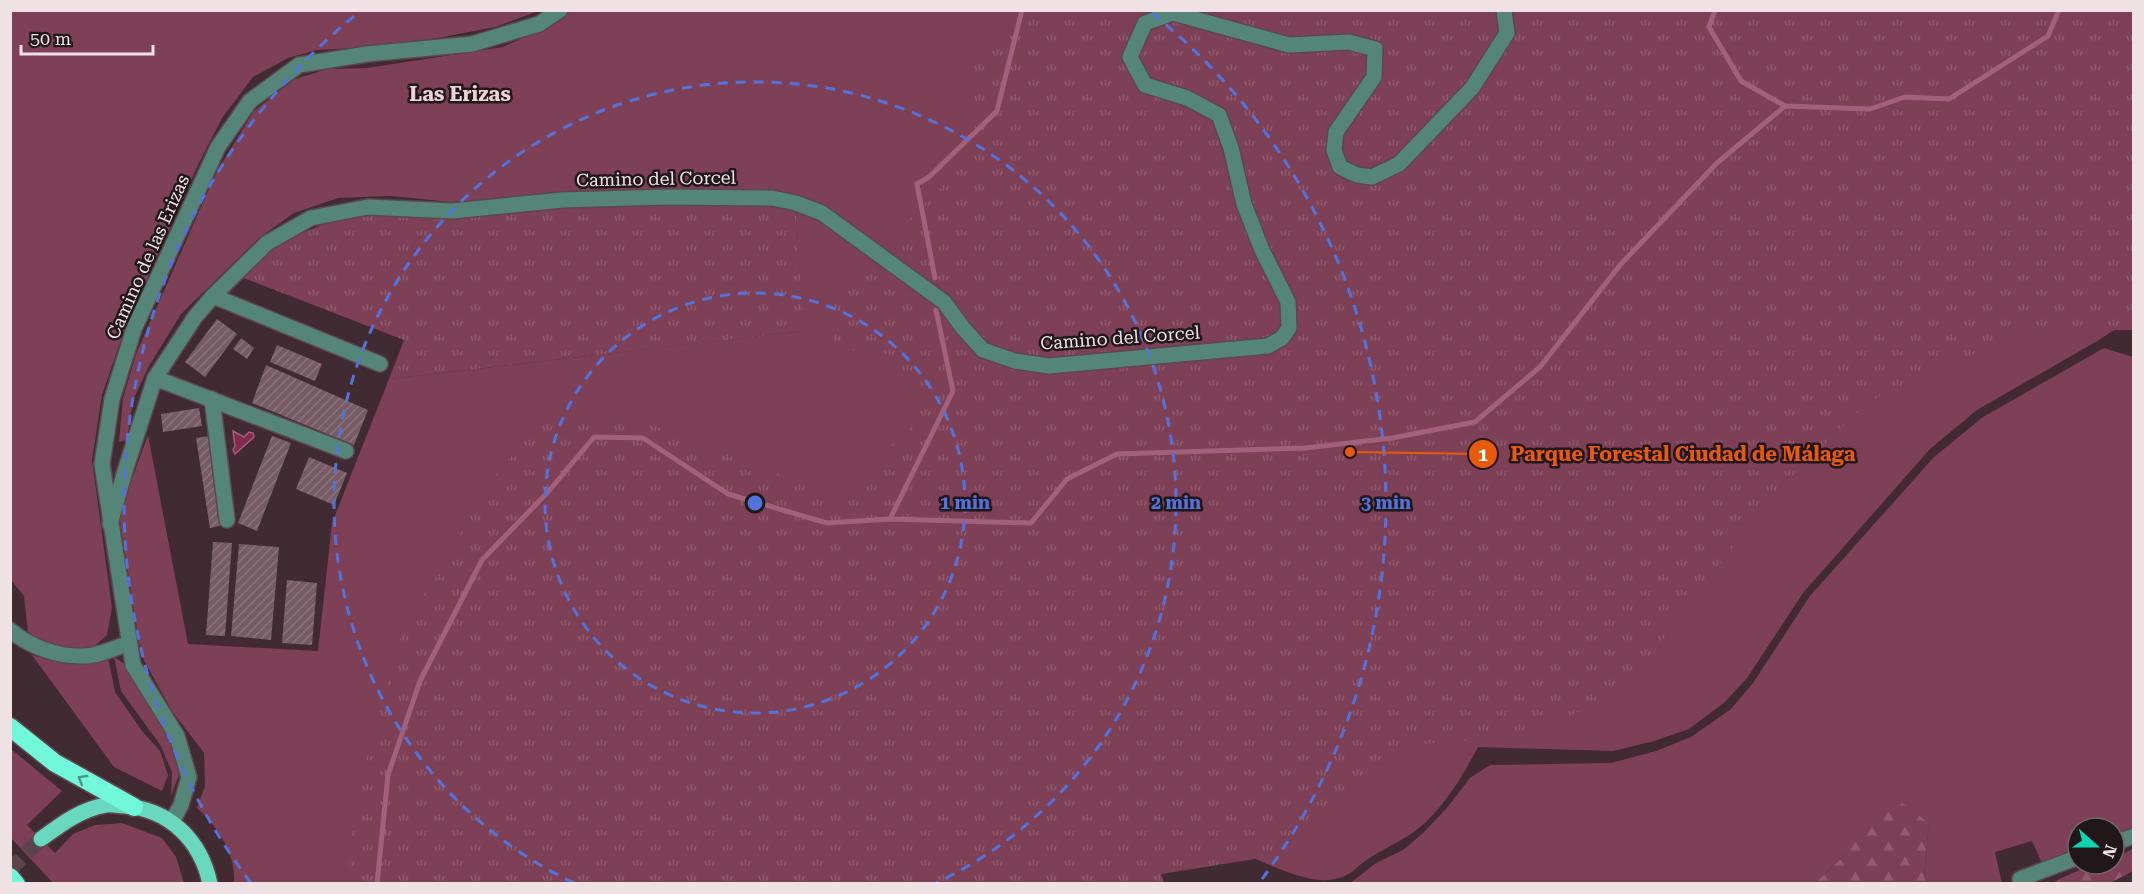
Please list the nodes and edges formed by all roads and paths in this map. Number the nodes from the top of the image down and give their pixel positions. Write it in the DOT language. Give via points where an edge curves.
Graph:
graph roads {
  1 [pos="560,10"];
  2 [pos="1504,10"];
  3 [pos="213,296"];
  4 [pos="380,364"];
  5 [pos="155,378"];
  6 [pos="212,399"];
  7 [pos="346,451"];
  8 [pos="227,520"];
  9 [pos="110,524"];
  10 [pos="10,630"];
  11 [pos="129,643"];
  12 [pos="10,727"];
  13 [pos="134,807"];
  14 [pos="172,821"];
  15 [pos="40,839"];
  16 [pos="2066,862"];
  17 [pos="10,877"];
  18 [pos="2020,879"];
  19 [pos="16,884"];
  20 [pos="210,884"];
  1 -- 9 [label="street, Camino de las Erizas" via="539,24 472,44 299,65 250,101 218,147 134,329 112,399 102,464"];
  2 -- 3 [label="street, Camino del Corcel" via="1507,33 1472,88 1399,164 1372,177 1340,167 1335,150 1336,132 1374,77 1375,49 1349,42 1289,45 1173,13 1145,23 1130,57 1145,85 1187,98 1219,115 1244,204 1288,302 1289,328 1282,338 1268,346 1048,366 1015,362 983,350 944,302 822,213 772,198 562,201 452,211 368,207 311,218 267,243"];
  3 -- 4 [label="street"];
  3 -- 5 [label="street, Camino del Corcel"];
  5 -- 6 [label="street"];
  5 -- 9 [label="street, Camino del Corcel"];
  6 -- 7 [label="street"];
  6 -- 8 [label="street"];
  9 -- 11 [label="street, Camino de las Erizas"];
  10 -- 11 [label="street" via="45,651 85,656"];
  11 -- 14 [label="street, Camino de las Erizas" via="133,665 177,736 189,777"];
  13 -- 12 [label="highway, one-way" via="55,763"];
  13 -- 14 [label="main road"];
  13 -- 15 [label="main road" via="107,805 86,811"];
  14 -- 20 [label="main road" via="200,852"];
  16 -- 18 [label="street"];
  17 -- 19 [label="highway"];
}
